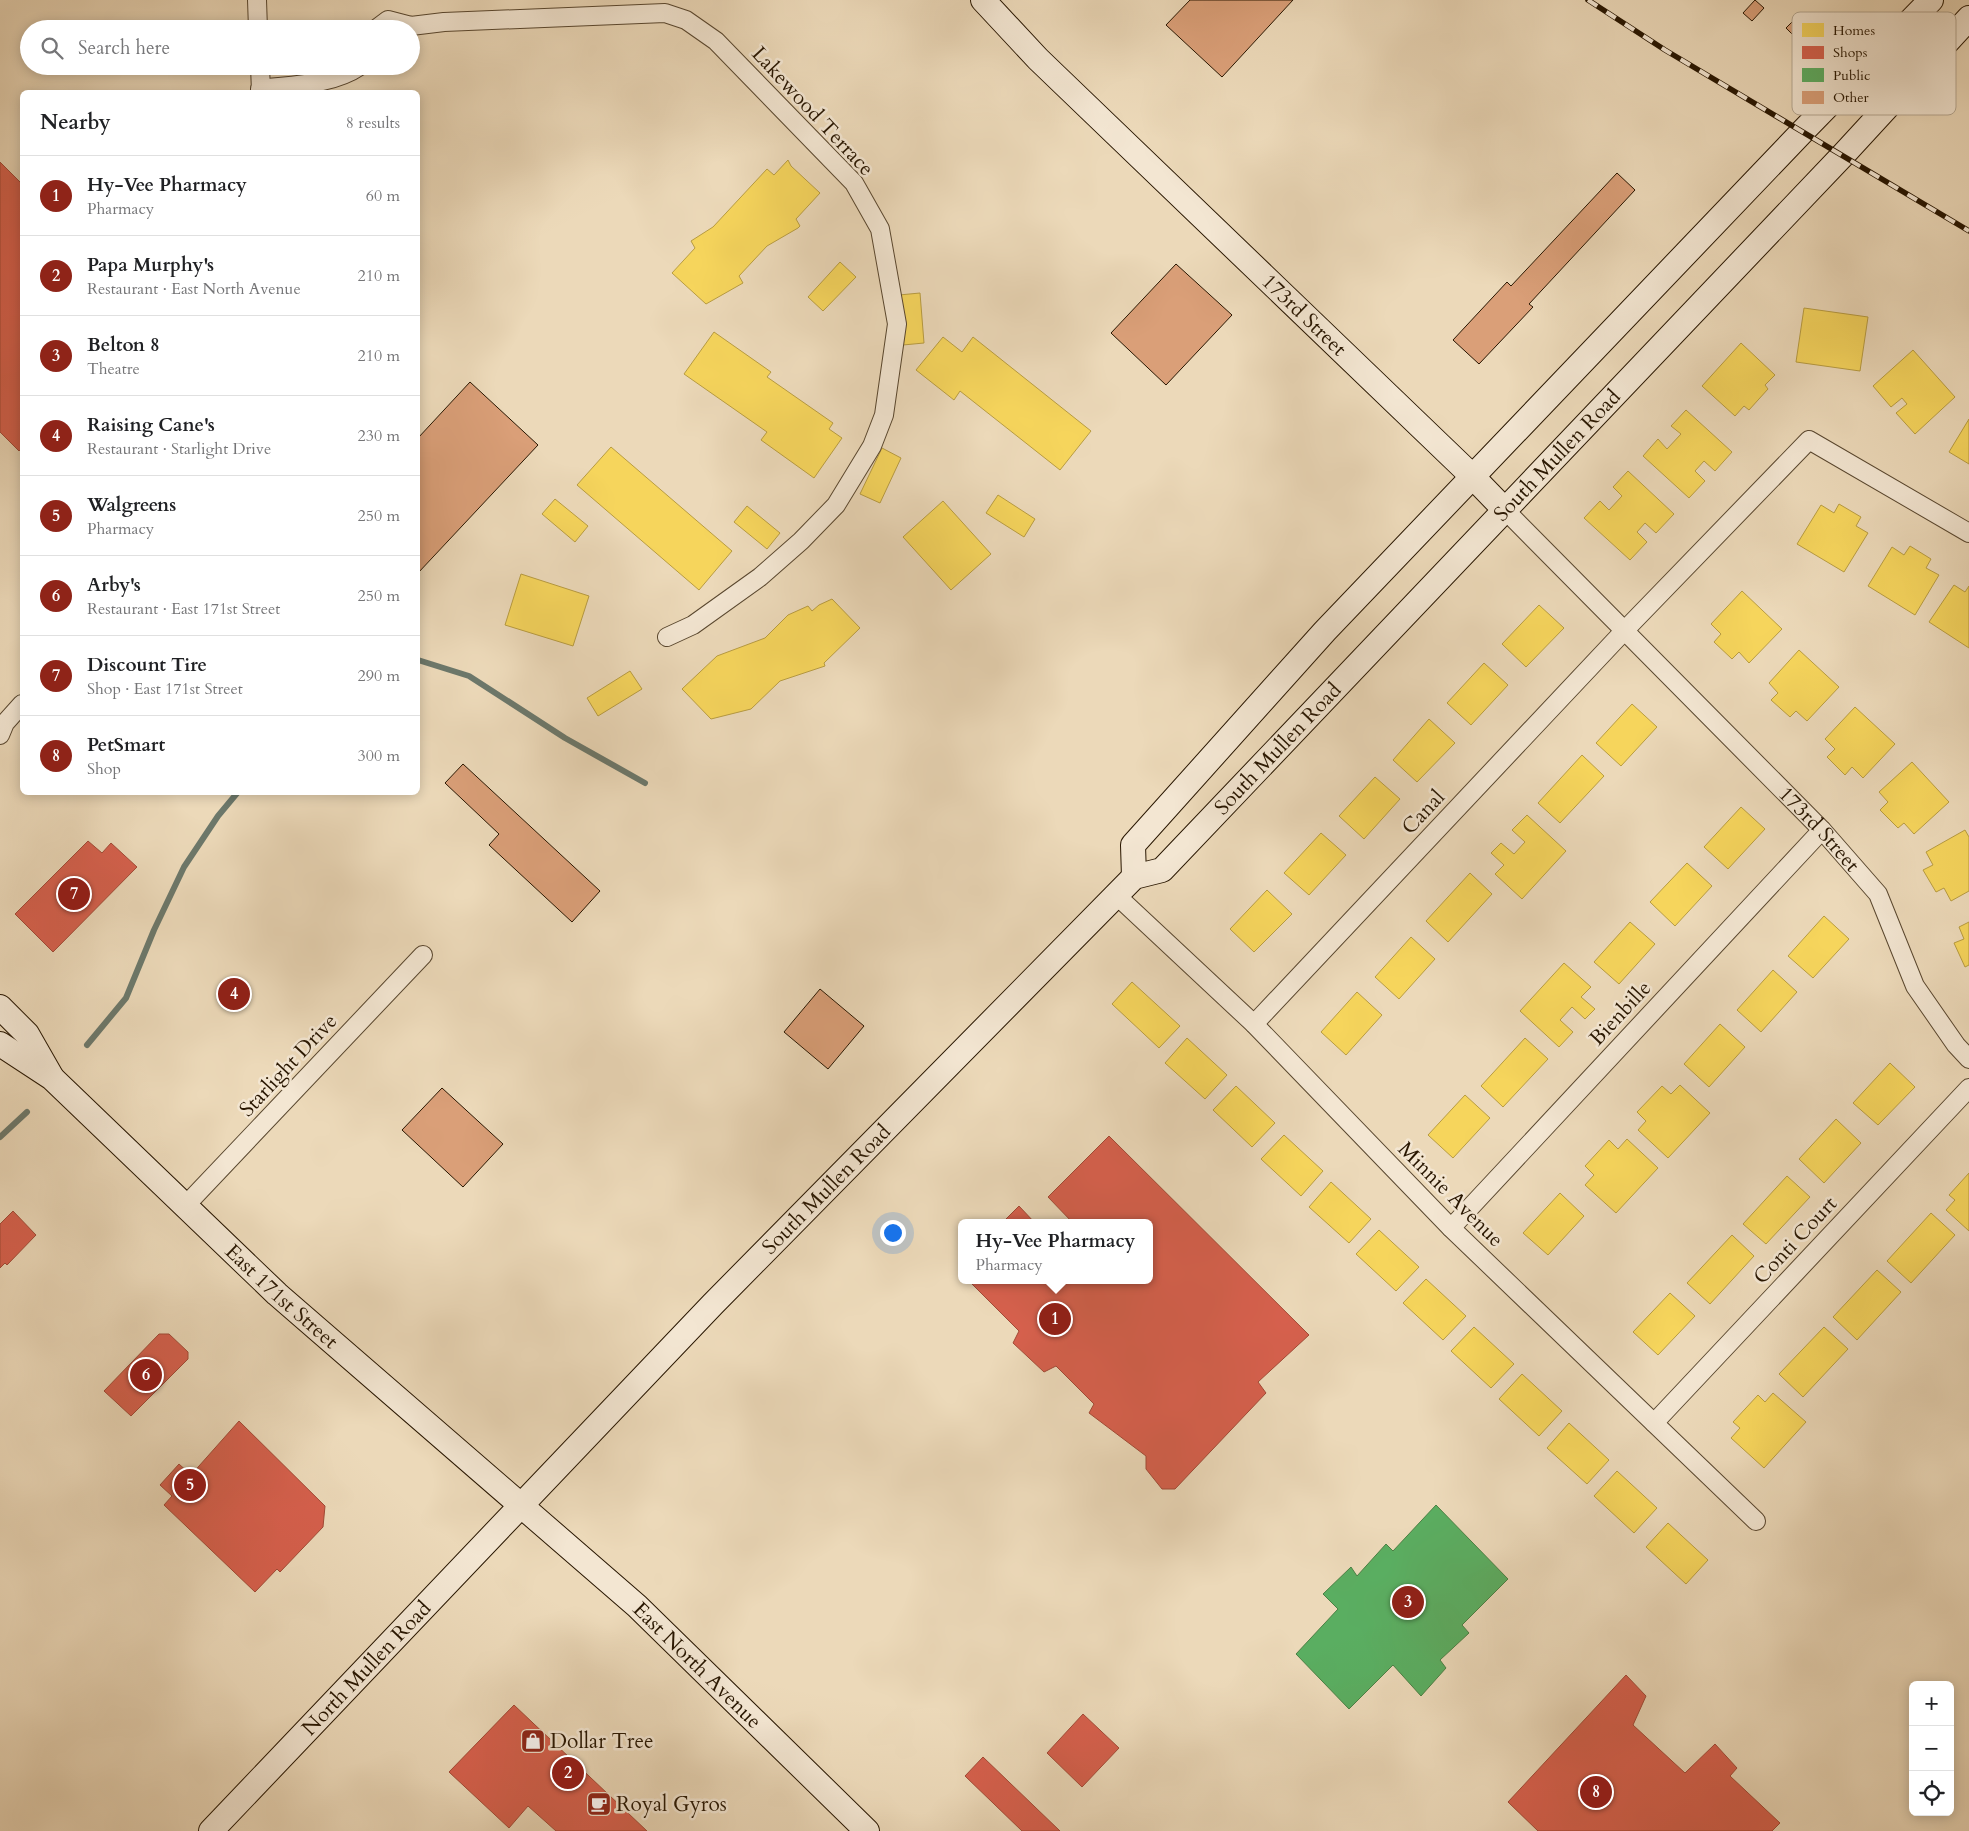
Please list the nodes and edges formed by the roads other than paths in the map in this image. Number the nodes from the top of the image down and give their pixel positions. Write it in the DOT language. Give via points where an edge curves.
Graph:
graph roads {
  1 [pos="257,0"];
  2 [pos="983,0"];
  3 [pos="1931,0"];
  4 [pos="1919,12"];
  5 [pos="1969,18"];
  6 [pos="258,20"];
  7 [pos="420,26"];
  8 [pos="1956,32"];
  9 [pos="260,75"];
  10 [pos="340,75"];
  11 [pos="260,90"];
  12 [pos="1820,115"];
  13 [pos="1880,115"];
  14 [pos="1472,476"];
  15 [pos="1505,510"];
  16 [pos="1969,533"];
  17 [pos="1626,630"];
  18 [pos="667,637"];
  19 [pos="20,706"];
  20 [pos="2,728"];
  21 [pos="1822,830"];
  22 [pos="1134,877"];
  23 [pos="1116,895"];
  24 [pos="423,955"];
  25 [pos="0,1007"];
  26 [pos="1254,1024"];
  27 [pos="0,1044"];
  28 [pos="1969,1059"];
  29 [pos="52,1078"];
  30 [pos="1969,1088"];
  31 [pos="186,1205"];
  32 [pos="1451,1228"];
  33 [pos="1654,1423"];
  34 [pos="521,1505"];
  35 [pos="1756,1522"];
  36 [pos="211,1831"];
  37 [pos="867,1831"];
  1 -- 6 [label="street"];
  2 -- 14 [label="street, 173rd Street" via="1038,59"];
  3 -- 4 [label="street, South Mullen Road"];
  5 -- 8 [label="street, South Mullen Road"];
  7 -- 18 [label="street, Lakewood Terrace" via="665,13 686,20 716,41 854,183 880,229 897,324 884,415 872,446 836,505 801,541 760,577 701,620"];
  9 -- 11 [label="street"];
  10 -- 11 [label="street"];
  12 -- 14 [label="street, South Mullen Road"];
  13 -- 15 [label="street, South Mullen Road"];
  14 -- 15 [label="street, 173rd Street"];
  14 -- 22 [label="street, South Mullen Road" via="1325,631 1133,845"];
  15 -- 17 [label="street, 173rd Street"];
  15 -- 22 [label="street, South Mullen Road" via="1162,870"];
  16 -- 17 [label="street" via="1809,440"];
  17 -- 21 [label="street, 173rd Street"];
  17 -- 26 [label="street, Canal"];
  19 -- 20 [label="street"];
  21 -- 28 [label="street, 173rd Street" via="1878,894 1915,986"];
  21 -- 32 [label="street, Bienbille"];
  22 -- 23 [label="street, South Mullen Road"];
  23 -- 26 [label="street, Minnie Avenue"];
  23 -- 34 [label="street, South Mullen Road" via="713,1304"];
  24 -- 31 [label="street, Starlight Drive"];
  25 -- 29 [label="street, East 171st Street" via="27,1034"];
  26 -- 32 [label="street, Minnie Avenue"];
  27 -- 29 [label="street, East 171st Street"];
  29 -- 31 [label="street, East 171st Street"];
  30 -- 33 [label="street, Conti Court"];
  31 -- 34 [label="street, East 171st Street" via="277,1294"];
  32 -- 33 [label="street, Minnie Avenue"];
  33 -- 35 [label="street, Minnie Avenue"];
  34 -- 36 [label="street, North Mullen Road"];
  34 -- 37 [label="street, East North Avenue" via="637,1606"];
}
